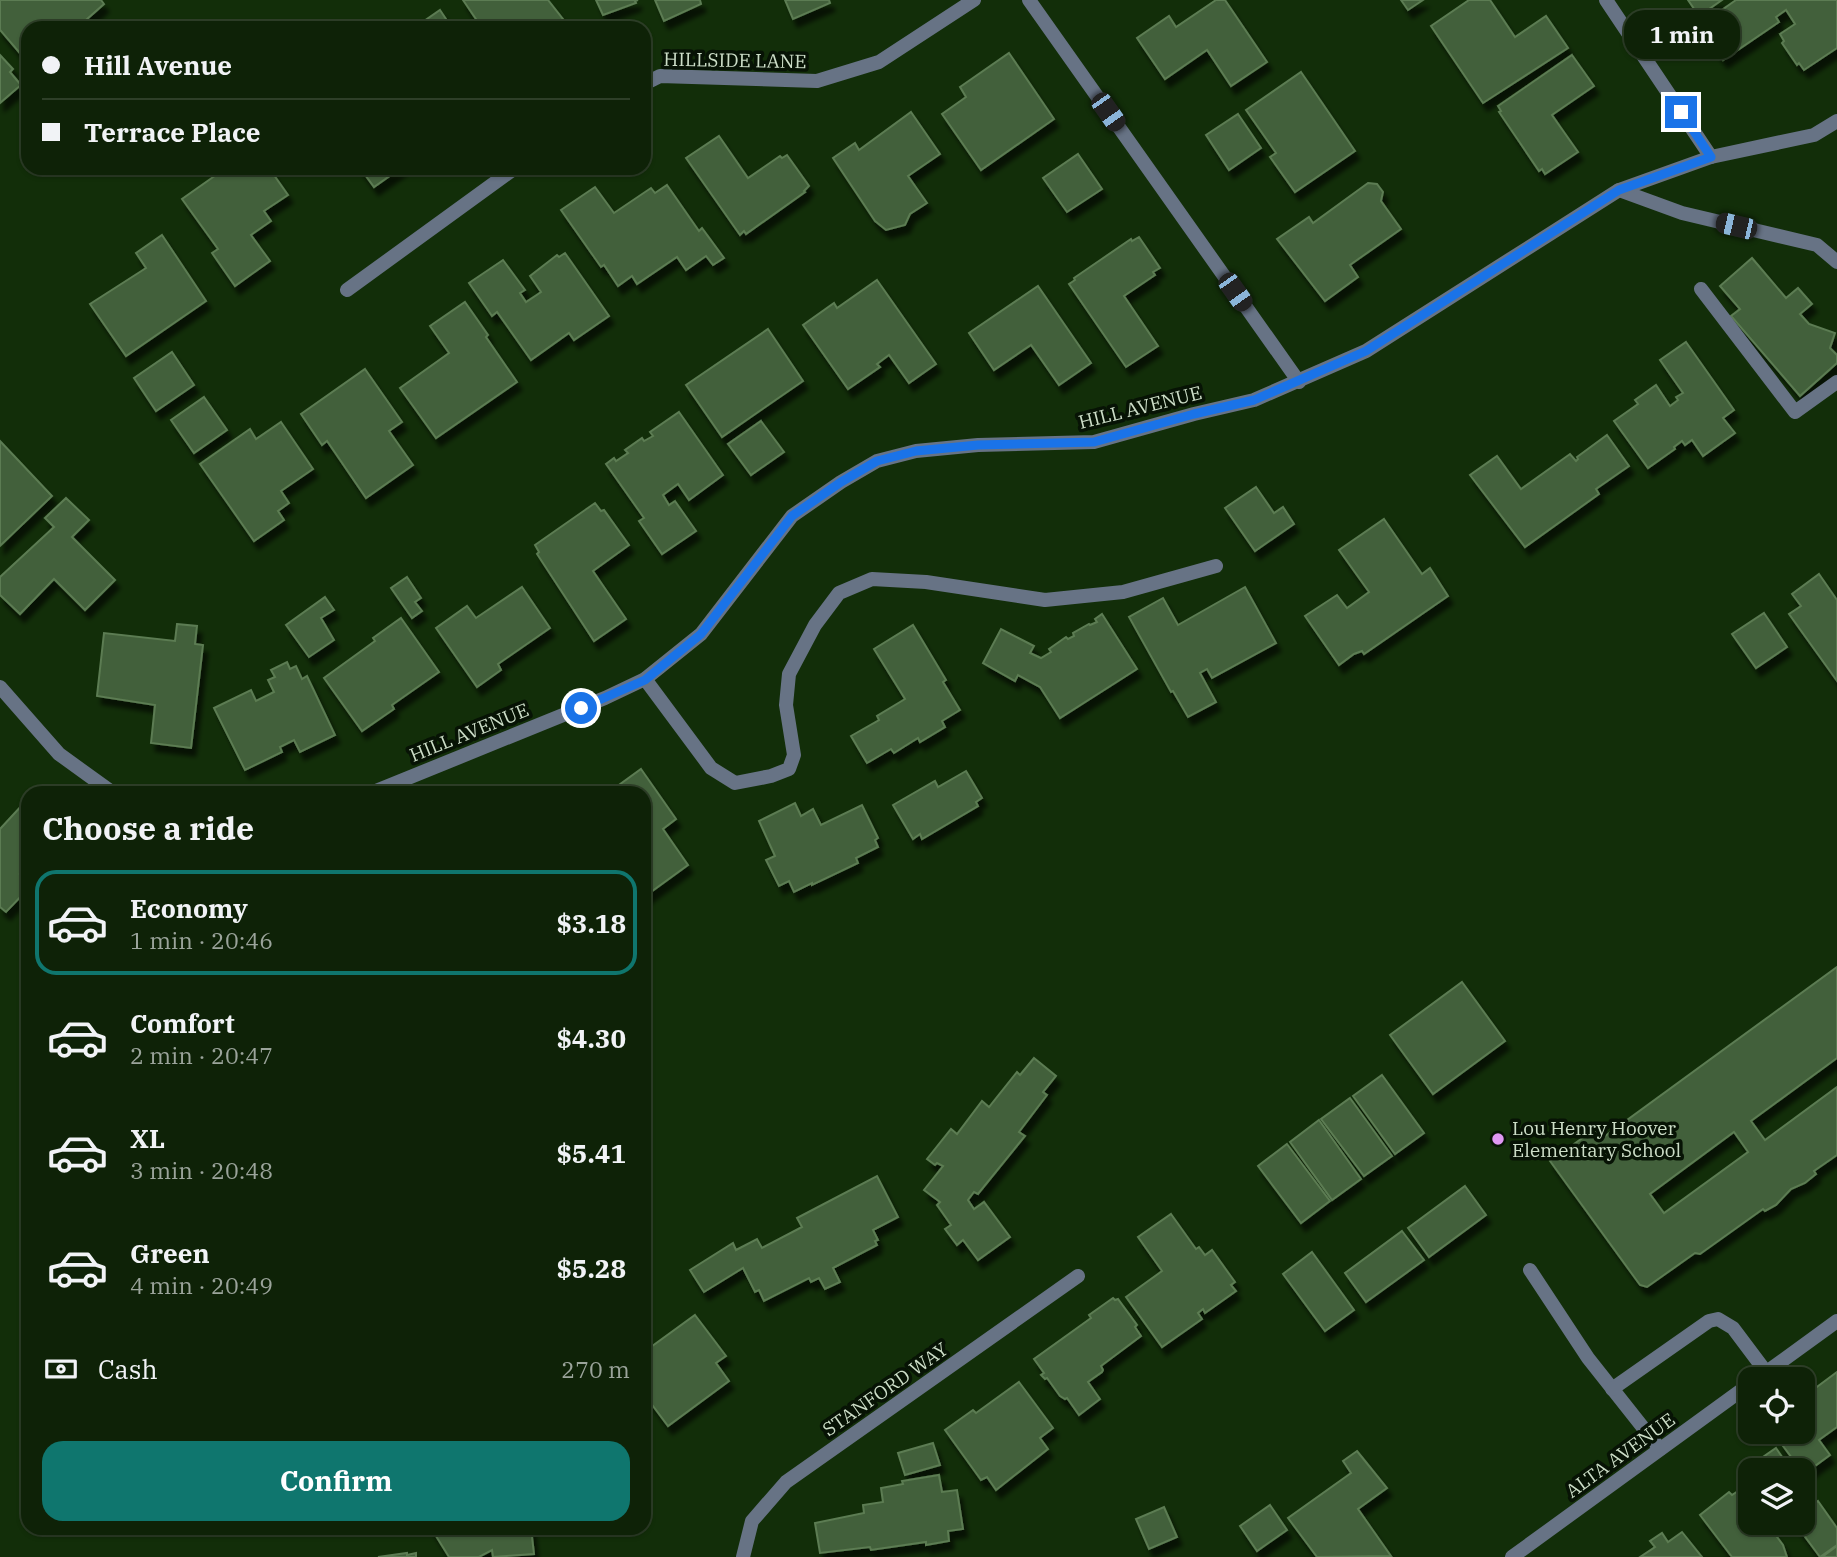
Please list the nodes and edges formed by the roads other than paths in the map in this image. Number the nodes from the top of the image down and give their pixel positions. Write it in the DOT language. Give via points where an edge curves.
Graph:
graph roads {
  1 [pos="974,0"];
  2 [pos="1029,0"];
  3 [pos="1606,0"];
  4 [pos="651,80"];
  5 [pos="1837,121"];
  6 [pos="1711,157"];
  7 [pos="505,175"];
  8 [pos="1619,190"];
  9 [pos="1837,262"];
  10 [pos="1700,289"];
  11 [pos="347,290"];
  12 [pos="1299,382"];
  13 [pos="1837,382"];
  14 [pos="1216,566"];
  15 [pos="645,680"];
  16 [pos="0,687"];
  17 [pos="103,786"];
  18 [pos="388,786"];
  19 [pos="1530,1270"];
  20 [pos="1078,1276"];
  21 [pos="1837,1321"];
  22 [pos="1757,1367"];
  23 [pos="1774,1367"];
  24 [pos="1612,1389"];
  25 [pos="1738,1393"];
  26 [pos="1660,1449"];
  27 [pos="743,1557"];
  28 [pos="1512,1557"];
  1 -- 4 [label="street, HILLSIDE LANE" via="879,62 817,81 660,76"];
  2 -- 12 [label="street"];
  3 -- 6 [label="street"];
  5 -- 6 [label="street, HILL AVENUE" via="1814,135"];
  6 -- 8 [label="street, HILL AVENUE"];
  7 -- 11 [label="street"];
  8 -- 9 [label="street" via="1682,213 1817,245"];
  8 -- 12 [label="street, HILL AVENUE" via="1366,351"];
  10 -- 13 [label="street" via="1795,412"];
  12 -- 15 [label="street, HILL AVENUE" via="1254,400 1094,442 965,446 877,461 792,516 701,634"];
  14 -- 15 [label="street" via="1123,592 1045,600 926,582 872,579 839,593 815,625 789,674 786,705 794,755 789,769 736,783 711,768"];
  15 -- 18 [label="street, HILL AVENUE"];
  16 -- 17 [label="street" via="59,754"];
  19 -- 24 [label="street"];
  20 -- 27 [label="street, STANFORD WAY" via="786,1482 752,1521"];
  21 -- 23 [label="street"];
  22 -- 24 [label="street" via="1734,1328 1718,1319"];
  24 -- 26 [label="street"];
  25 -- 26 [label="street, ALTA AVENUE"];
  26 -- 28 [label="street, ALTA AVENUE"];
}
